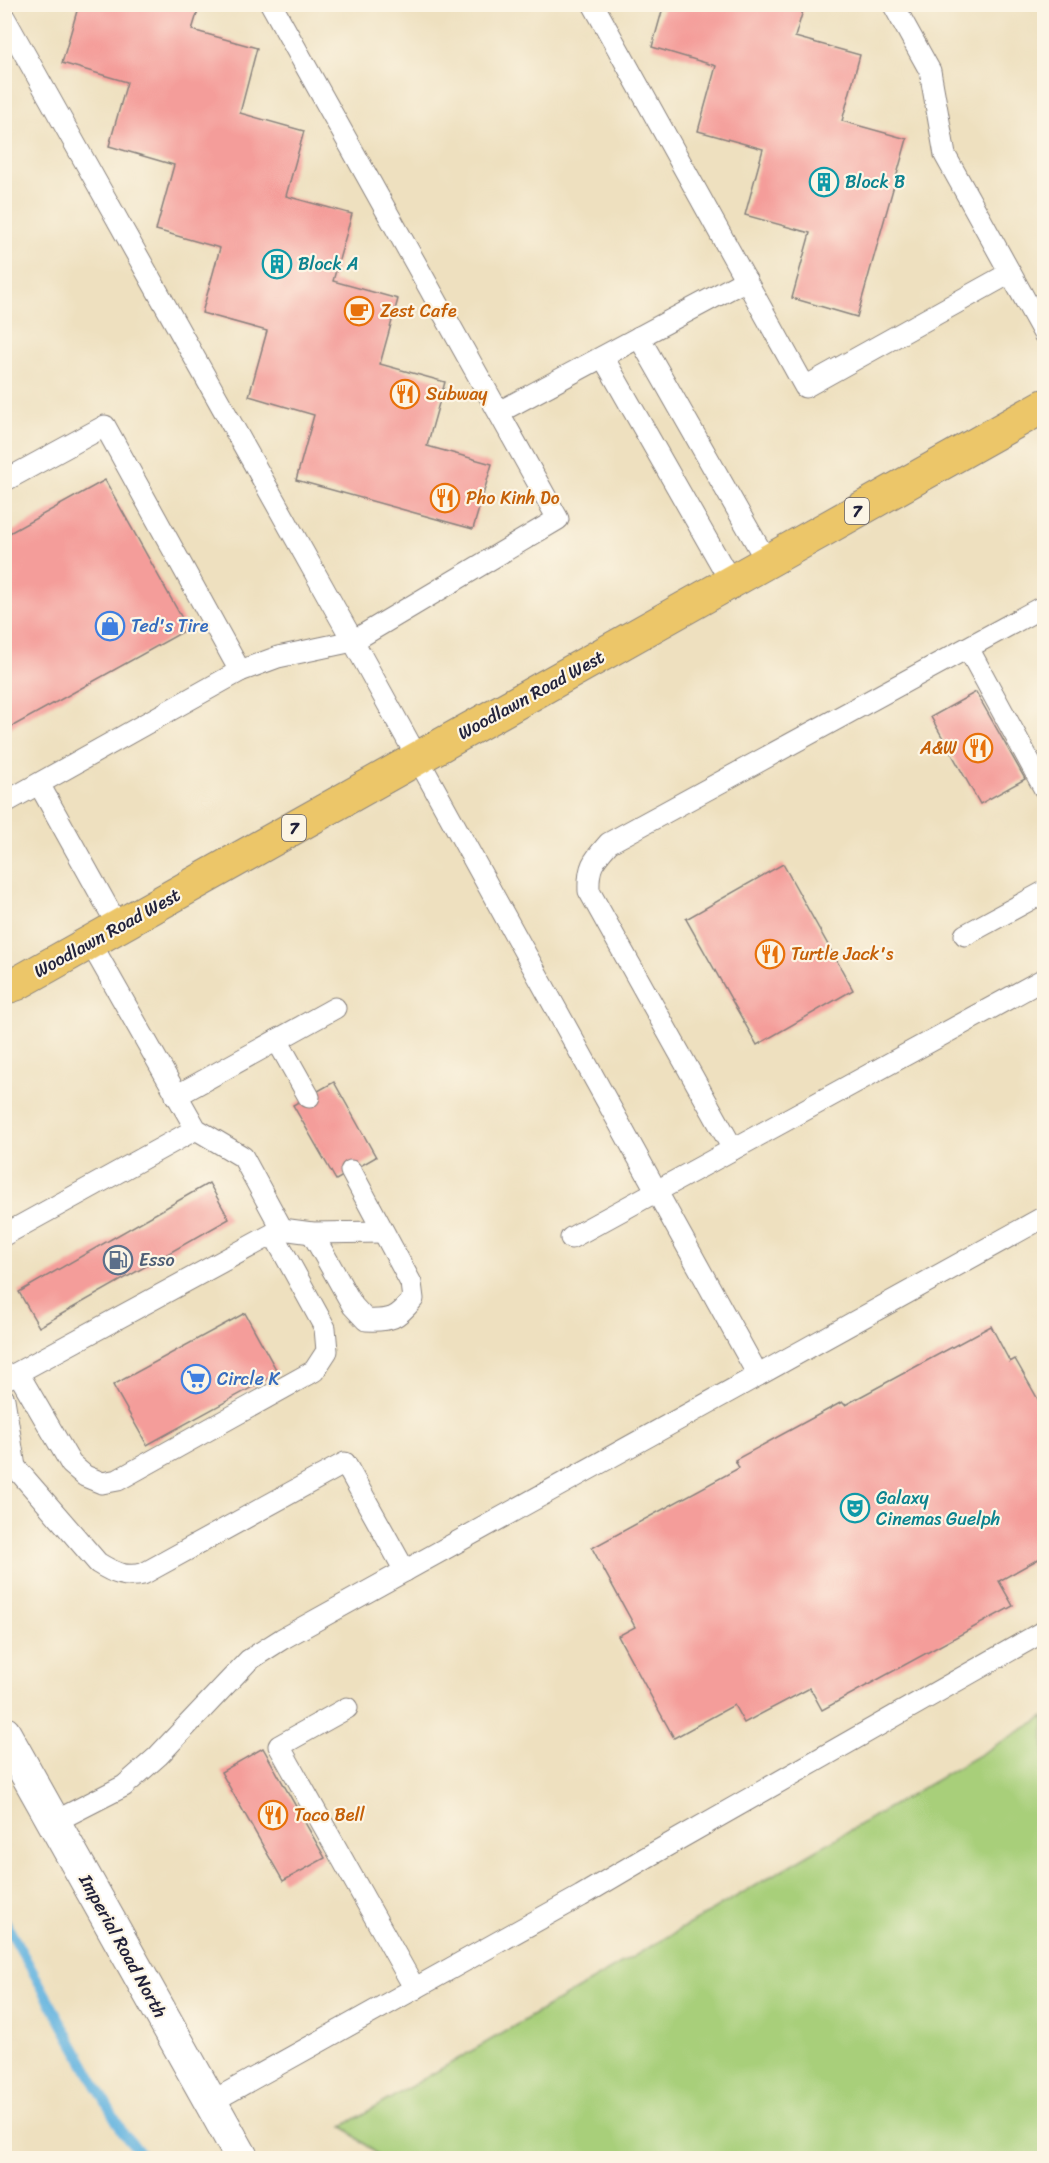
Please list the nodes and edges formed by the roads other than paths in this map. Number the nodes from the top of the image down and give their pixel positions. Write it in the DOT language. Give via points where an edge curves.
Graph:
graph roads {
  1 [pos="271,4"];
  2 [pos="593,4"];
  3 [pos="893,4"];
  4 [pos="4,17"];
  5 [pos="1010,273"];
  6 [pos="746,280"];
  7 [pos="1044,334"];
  8 [pos="639,337"];
  9 [pos="603,357"];
  10 [pos="1044,406"];
  11 [pos="499,412"];
  12 [pos="4,481"];
  13 [pos="767,562"];
  14 [pos="731,582"];
  15 [pos="1044,606"];
  16 [pos="353,641"];
  17 [pos="968,648"];
  18 [pos="240,671"];
  19 [pos="418,759"];
  20 [pos="39,784"];
  21 [pos="1044,788"];
  22 [pos="4,803"];
  23 [pos="1044,892"];
  24 [pos="118,926"];
  25 [pos="965,935"];
  26 [pos="90,942"];
  27 [pos="1044,979"];
  28 [pos="8,991"];
  29 [pos="335,1008"];
  30 [pos="277,1040"];
  31 [pos="176,1096"];
  32 [pos="309,1097"];
  33 [pos="196,1129"];
  34 [pos="733,1149"];
  35 [pos="351,1171"];
  36 [pos="657,1191"];
  37 [pos="1044,1217"];
  38 [pos="278,1232"];
  39 [pos="383,1232"];
  40 [pos="312,1233"];
  41 [pos="4,1235"];
  42 [pos="571,1238"];
  43 [pos="758,1375"];
  44 [pos="11,1376"];
  45 [pos="4,1399"];
  46 [pos="10,1470"];
  47 [pos="405,1571"];
  48 [pos="1044,1631"];
  49 [pos="347,1708"];
  50 [pos="4,1733"];
  51 [pos="54,1822"];
  52 [pos="415,1989"];
  53 [pos="211,2102"];
  54 [pos="242,2158"];
  1 -- 11 [label="lane"];
  2 -- 6 [label="lane"];
  3 -- 5 [label="lane" via="930,71 945,155"];
  4 -- 16 [label="lane"];
  5 -- 6 [label="lane" via="805,387"];
  5 -- 7 [label="lane"];
  6 -- 8 [label="lane"];
  8 -- 9 [label="lane"];
  8 -- 13 [label="lane"];
  9 -- 11 [label="lane"];
  9 -- 14 [label="lane"];
  10 -- 13 [label="main road, Woodlawn Road West / 7"];
  11 -- 16 [label="lane" via="558,519"];
  12 -- 18 [label="lane" via="105,426"];
  13 -- 14 [label="main road, Woodlawn Road West / 7"];
  14 -- 19 [label="main road, Woodlawn Road West / 7"];
  15 -- 17 [label="lane"];
  16 -- 18 [label="lane" via="278,657"];
  16 -- 19 [label="lane"];
  17 -- 21 [label="lane"];
  17 -- 34 [label="lane" via="609,843 594,860 588,874 589,891"];
  18 -- 20 [label="lane"];
  19 -- 24 [label="main road, Woodlawn Road West / 7"];
  19 -- 36 [label="lane"];
  20 -- 22 [label="lane"];
  20 -- 24 [label="lane"];
  23 -- 25 [label="lane"];
  24 -- 26 [label="main road, Woodlawn Road West / 7"];
  26 -- 28 [label="main road, Woodlawn Road West / 7"];
  26 -- 31 [label="lane"];
  27 -- 34 [label="lane"];
  29 -- 30 [label="lane"];
  30 -- 31 [label="lane"];
  30 -- 32 [label="lane"];
  31 -- 33 [label="lane"];
  33 -- 38 [label="lane" via="243,1157"];
  33 -- 41 [label="lane"];
  34 -- 36 [label="lane"];
  35 -- 39 [label="lane"];
  36 -- 42 [label="lane"];
  36 -- 43 [label="lane"];
  37 -- 43 [label="lane"];
  38 -- 40 [label="lane"];
  38 -- 44 [label="lane"];
  38 -- 44 [label="lane" via="325,1328 327,1351 314,1371 118,1480 102,1484 71,1464"];
  39 -- 40 [label="lane"];
  39 -- 40 [label="lane" via="411,1283 413,1299 400,1314 387,1321 366,1320 353,1306"];
  43 -- 47 [label="lane"];
  45 -- 46 [label="lane"];
  46 -- 47 [label="lane" via="98,1563 129,1577 143,1574 345,1463"];
  47 -- 51 [label="lane" via="249,1660 158,1756 124,1786"];
  48 -- 52 [label="lane"];
  49 -- 52 [label="lane" via="279,1746"];
  50 -- 51 [label="street, Imperial Road North"];
  51 -- 53 [label="street, Imperial Road North"];
  52 -- 53 [label="lane"];
  53 -- 54 [label="street, Imperial Road North"];
}
